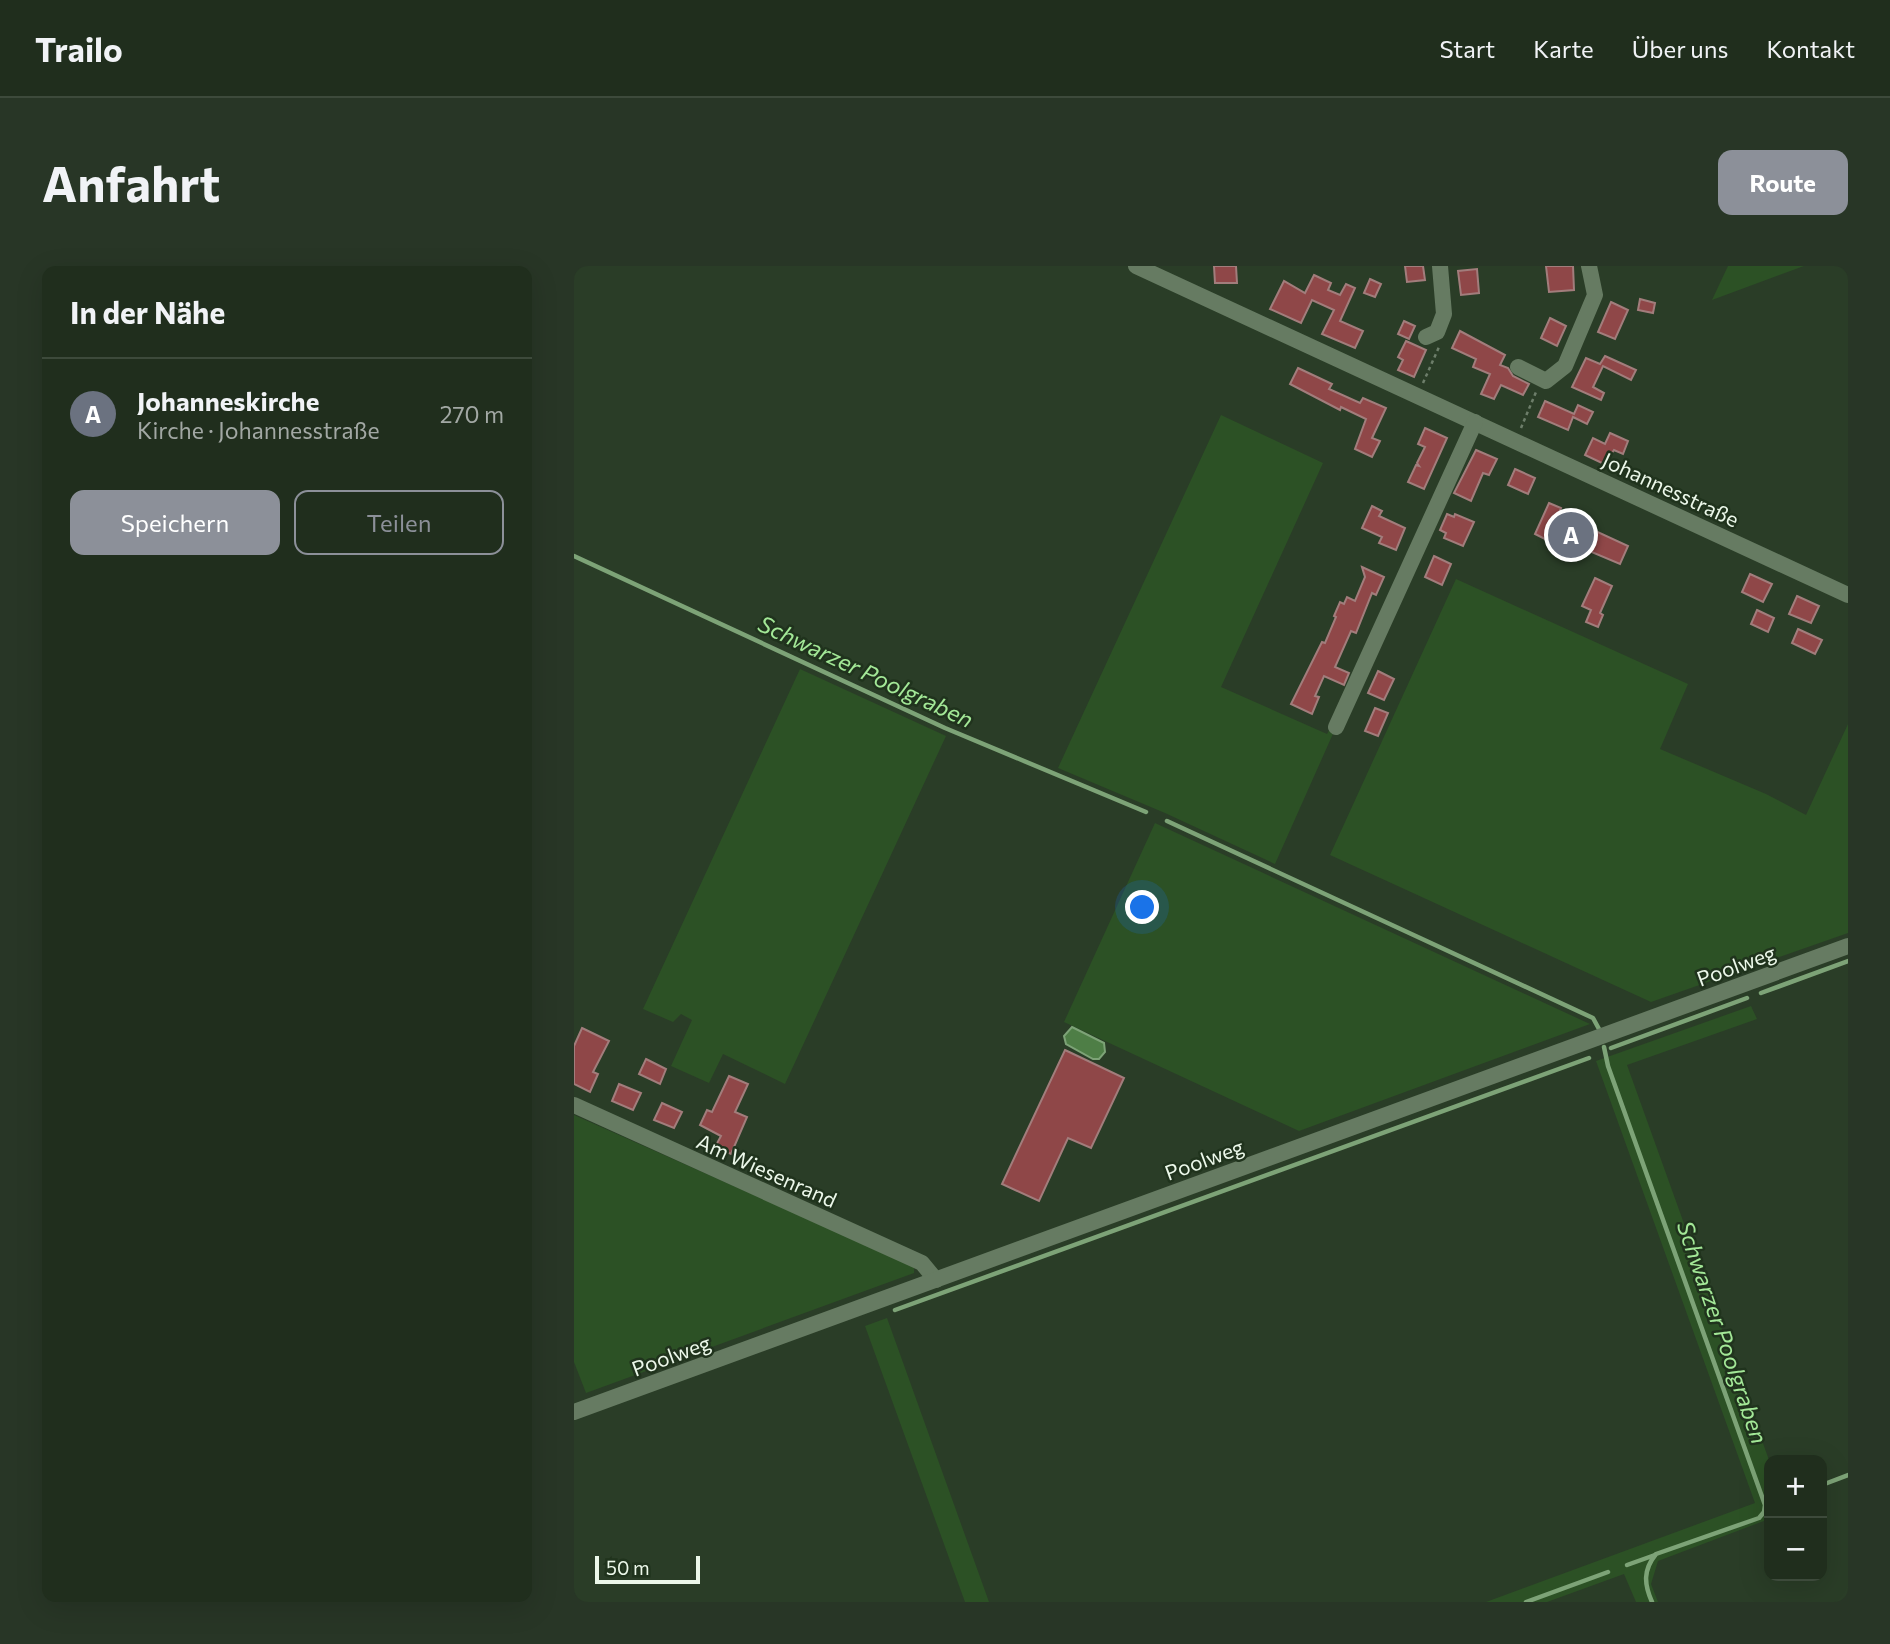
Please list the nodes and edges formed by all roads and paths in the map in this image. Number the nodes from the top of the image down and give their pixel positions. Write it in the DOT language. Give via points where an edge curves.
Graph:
graph roads {
  1 [pos="1136,266"];
  2 [pos="1440,266"];
  3 [pos="1589,266"];
  4 [pos="1432,335"];
  5 [pos="1518,368"];
  6 [pos="1546,381"];
  7 [pos="1418,395"];
  8 [pos="1475,422"];
  9 [pos="1516,441"];
  10 [pos="1848,595"];
  11 [pos="1336,727"];
  12 [pos="1848,946"];
  13 [pos="574,1105"];
  14 [pos="936,1280"];
  15 [pos="574,1412"];
  1 -- 7 [label="street, Johannesstraße"];
  2 -- 4 [label="street" via="1444,314"];
  3 -- 6 [label="street" via="1595,295 1565,366"];
  4 -- 7 [label="path" via="1440,346"];
  5 -- 6 [label="street"];
  6 -- 9 [label="path" via="1539,385"];
  7 -- 8 [label="street, Johannesstraße"];
  8 -- 9 [label="street, Johannesstraße"];
  8 -- 11 [label="street"];
  9 -- 10 [label="street, Johannesstraße"];
  12 -- 14 [label="street, Poolweg"];
  13 -- 14 [label="street, Am Wiesenrand" via="922,1264"];
  14 -- 15 [label="street, Poolweg"];
}
